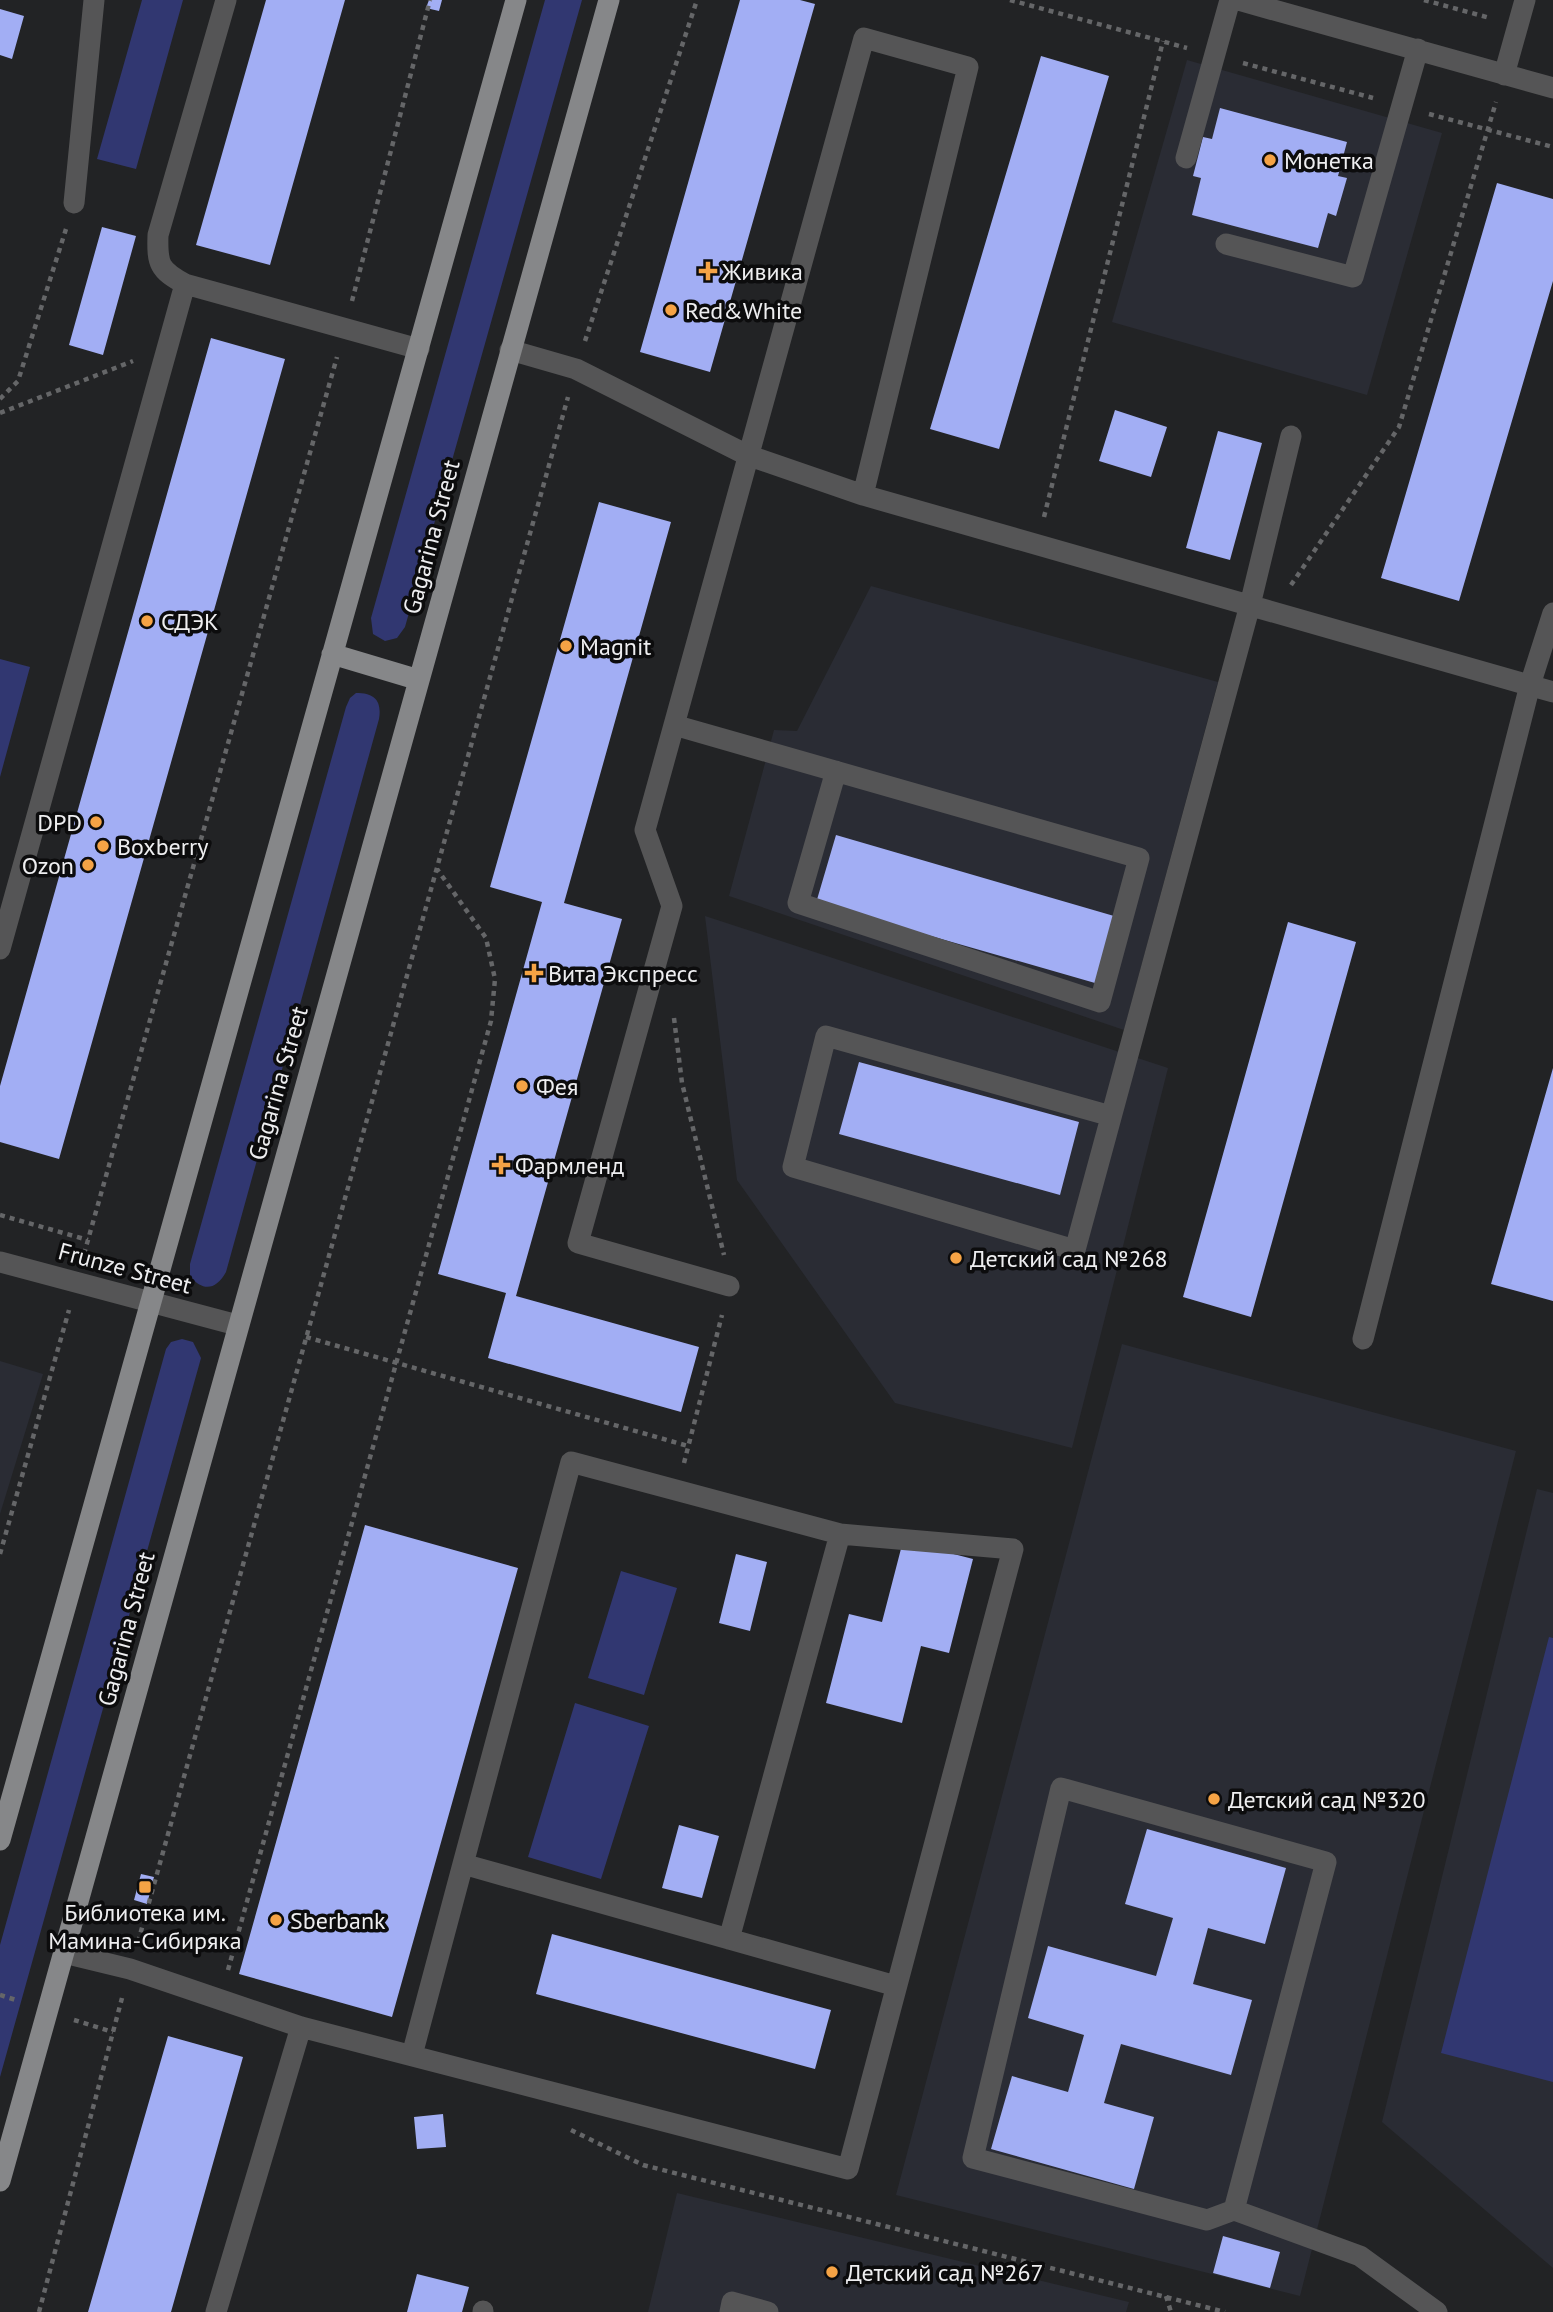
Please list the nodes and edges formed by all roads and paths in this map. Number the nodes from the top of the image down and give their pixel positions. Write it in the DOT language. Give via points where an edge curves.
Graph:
graph roads {
  1 [pos="94,0"];
  2 [pos="226,0"];
  3 [pos="430,0"];
  4 [pos="516,0"];
  5 [pos="609,0"];
  6 [pos="697,0"];
  7 [pos="1010,0"];
  8 [pos="1230,0"];
  9 [pos="1238,0"];
  10 [pos="1525,0"];
  11 [pos="1163,41"];
  12 [pos="1418,49"];
  13 [pos="1214,55"];
  14 [pos="1504,75"];
  15 [pos="1553,88"];
  16 [pos="1401,106"];
  17 [pos="1488,130"];
  18 [pos="1553,147"];
  19 [pos="1186,158"];
  20 [pos="74,203"];
  21 [pos="1226,244"];
  22 [pos="185,284"];
  23 [pos="345,330"];
  24 [pos="166,348"];
  25 [pos="419,349"];
  26 [pos="510,350"];
  27 [pos="576,369"];
  28 [pos="0,398"];
  29 [pos="0,413"];
  30 [pos="1291,436"];
  31 [pos="747,456"];
  32 [pos="863,495"];
  33 [pos="1037,545"];
  34 [pos="1250,605"];
  35 [pos="1273,612"];
  36 [pos="1553,612"];
  37 [pos="332,654"];
  38 [pos="419,680"];
  39 [pos="1530,685"];
  40 [pos="1553,692"];
  41 [pos="674,724"];
  42 [pos="836,771"];
  43 [pos="437,868"];
  44 [pos="0,949"];
  45 [pos="673,1016"];
  46 [pos="1111,1116"];
  47 [pos="0,1216"];
  48 [pos="88,1240"];
  49 [pos="0,1262"];
  50 [pos="76,1282"];
  51 [pos="729,1286"];
  52 [pos="150,1302"];
  53 [pos="237,1325"];
  54 [pos="306,1337"];
  55 [pos="1363,1339"];
  56 [pos="397,1363"];
  57 [pos="688,1446"];
  58 [pos="677,1491"];
  59 [pos="839,1534"];
  60 [pos="0,1554"];
  61 [pos="0,1840"];
  62 [pos="463,1864"];
  63 [pos="729,1939"];
  64 [pos="64,1953"];
  65 [pos="130,1969"];
  66 [pos="896,1986"];
  67 [pos="220,1999"];
  68 [pos="301,2027"];
  69 [pos="412,2055"];
  70 [pos="558,2124"];
  71 [pos="0,2181"];
  72 [pos="1234,2210"];
  73 [pos="1166,2295"];
  74 [pos="39,2312"];
  75 [pos="216,2312"];
  76 [pos="730,2312"];
  77 [pos="768,2312"];
  78 [pos="1171,2312"];
  79 [pos="1225,2312"];
  80 [pos="1437,2312"];
  1 -- 20 [label="street"];
  2 -- 22 [label="street" via="158,236 157,260 168,275"];
  3 -- 23 [label="path"];
  4 -- 25 [label="main road"];
  5 -- 26 [label="main road, Gagarina Street"];
  6 -- 27 [label="path"];
  7 -- 11 [label="path"];
  8 -- 13 [label="street"];
  9 -- 12 [label="street"];
  10 -- 14 [label="street"];
  11 -- 13 [label="path"];
  11 -- 33 [label="path"];
  12 -- 14 [label="street"];
  12 -- 16 [label="street"];
  13 -- 16 [label="path"];
  13 -- 19 [label="street"];
  14 -- 15 [label="street"];
  14 -- 17 [label="path"];
  16 -- 17 [label="path"];
  16 -- 21 [label="street" via="1353,276"];
  17 -- 18 [label="path"];
  17 -- 35 [label="path" via="1399,426"];
  20 -- 28 [label="path" via="18,381"];
  22 -- 23 [label="street"];
  22 -- 24 [label="street"];
  23 -- 25 [label="street"];
  23 -- 48 [label="path"];
  24 -- 29 [label="path"];
  24 -- 44 [label="street"];
  25 -- 37 [label="main road"];
  26 -- 27 [label="street"];
  26 -- 38 [label="main road, Gagarina Street"];
  27 -- 31 [label="street"];
  27 -- 43 [label="path"];
  30 -- 34 [label="street"];
  31 -- 32 [label="street"];
  31 -- 32 [label="street" via="864,38 968,67"];
  31 -- 41 [label="street"];
  32 -- 33 [label="street"];
  33 -- 34 [label="street"];
  34 -- 35 [label="street"];
  34 -- 46 [label="street"];
  35 -- 39 [label="street"];
  36 -- 39 [label="street"];
  37 -- 38 [label="main road"];
  37 -- 52 [label="main road"];
  38 -- 53 [label="main road, Gagarina Street"];
  39 -- 40 [label="street"];
  39 -- 55 [label="street"];
  41 -- 42 [label="street"];
  41 -- 51 [label="street" via="645,830 672,906 578,1243"];
  42 -- 42 [label="street" via="1139,858 1100,1002 798,904"];
  43 -- 54 [label="path"];
  43 -- 56 [label="path" via="486,938 495,979 491,1021"];
  45 -- 51 [label="path" via="682,1083 720,1230"];
  46 -- 46 [label="street" via="826,1036 793,1167 1075,1250"];
  47 -- 48 [label="path"];
  48 -- 50 [label="path"];
  49 -- 50 [label="street, Frunze Street"];
  50 -- 52 [label="street, Frunze Street"];
  50 -- 60 [label="path"];
  51 -- 57 [label="path"];
  52 -- 53 [label="street, Frunze Street"];
  52 -- 61 [label="main road"];
  53 -- 64 [label="main road, Gagarina Street"];
  54 -- 56 [label="path"];
  54 -- 65 [label="path"];
  56 -- 57 [label="path"];
  56 -- 67 [label="path"];
  57 -- 58 [label="path"];
  58 -- 59 [label="street"];
  58 -- 62 [label="street" via="571,1462"];
  59 -- 63 [label="street"];
  59 -- 66 [label="street" via="1013,1549"];
  62 -- 63 [label="street"];
  62 -- 69 [label="street"];
  63 -- 66 [label="street"];
  64 -- 65 [label="street"];
  64 -- 71 [label="main road, Gagarina Street"];
  65 -- 67 [label="street"];
  65 -- 74 [label="path"];
  66 -- 69 [label="street" via="848,2169"];
  67 -- 68 [label="street"];
  68 -- 69 [label="street"];
  68 -- 75 [label="street"];
  70 -- 73 [label="path" via="643,2165"];
  72 -- 72 [label="street" via="1326,1862 1061,1788 974,2158 1206,2220"];
  72 -- 80 [label="street" via="1360,2256"];
  73 -- 78 [label="path"];
  73 -- 79 [label="path"];
  76 -- 77 [label="street" via="732,2302"];
}
